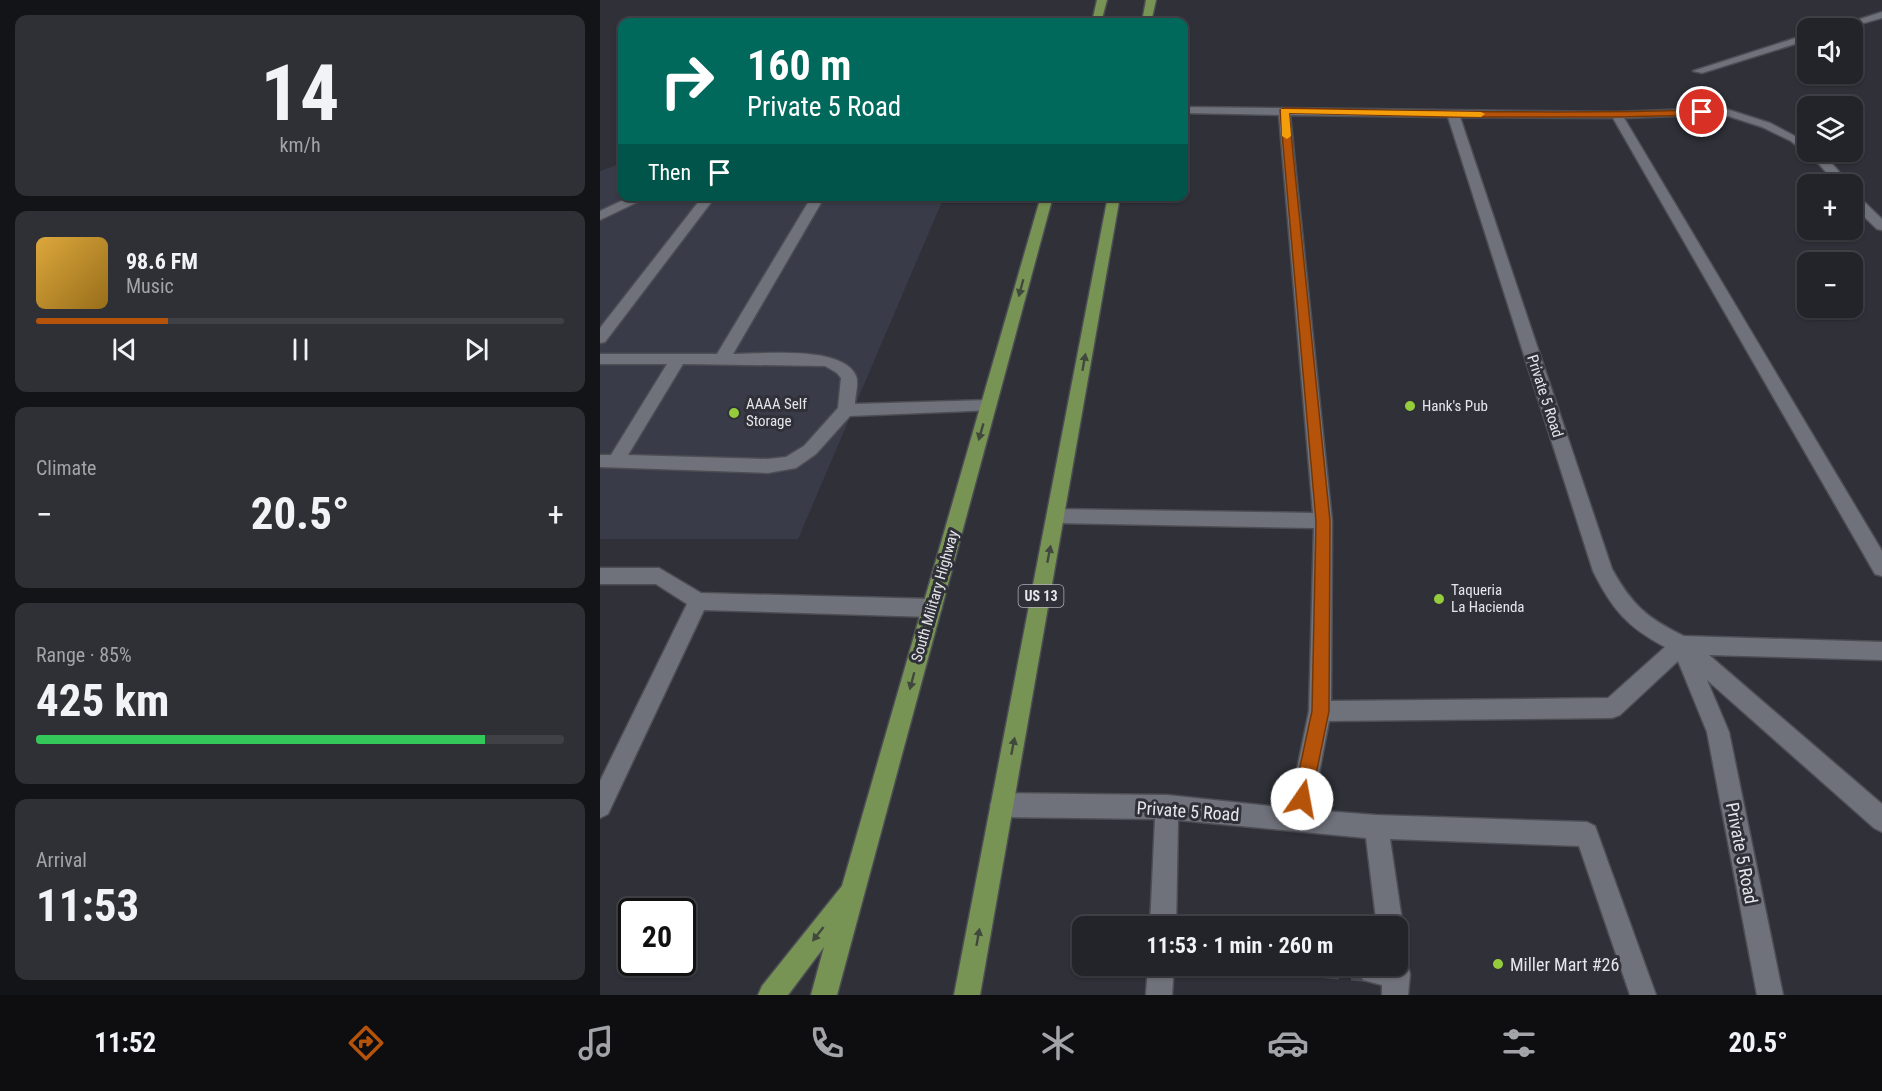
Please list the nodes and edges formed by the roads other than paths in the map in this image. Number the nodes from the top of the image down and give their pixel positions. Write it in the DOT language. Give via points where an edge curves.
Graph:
graph roads {
  1 [pos="1102,0"];
  2 [pos="1151,0"];
  3 [pos="1882,15"];
  4 [pos="1097,18"];
  5 [pos="1147,18"];
  6 [pos="1863,20"];
  7 [pos="1797,40"];
  8 [pos="1698,71"];
  9 [pos="1188,110"];
  10 [pos="1284,110"];
  11 [pos="1453,114"];
  12 [pos="1617,115"];
  13 [pos="1797,141"];
  14 [pos="1824,162"];
  15 [pos="1834,174"];
  16 [pos="633,201"];
  17 [pos="706,201"];
  18 [pos="816,201"];
  19 [pos="1046,201"];
  20 [pos="1113,201"];
  21 [pos="1863,208"];
  22 [pos="600,216"];
  23 [pos="1882,226"];
  24 [pos="600,338"];
  25 [pos="600,359"];
  26 [pos="678,359"];
  27 [pos="722,359"];
  28 [pos="988,406"];
  29 [pos="846,410"];
  30 [pos="608,461"];
  31 [pos="1056,516"];
  32 [pos="1323,521"];
  33 [pos="1882,568"];
  34 [pos="600,576"];
  35 [pos="698,601"];
  36 [pos="932,608"];
  37 [pos="1682,645"];
  38 [pos="1882,651"];
  39 [pos="1320,711"];
  40 [pos="1002,805"];
  41 [pos="600,806"];
  42 [pos="1167,807"];
  43 [pos="1882,820"];
  44 [pos="1298,821"];
  45 [pos="1376,827"];
  46 [pos="854,887"];
  47 [pos="1163,916"];
  48 [pos="1388,916"];
  49 [pos="1160,976"];
  50 [pos="771,995"];
  51 [pos="824,995"];
  52 [pos="967,995"];
  53 [pos="1159,995"];
  54 [pos="1643,995"];
  55 [pos="1770,995"];
  1 -- 4 [label="main road"];
  2 -- 5 [label="main road"];
  3 -- 6 [label="street"];
  7 -- 8 [label="street"];
  9 -- 10 [label="street"];
  10 -- 11 [label="street"];
  10 -- 32 [label="street"];
  11 -- 12 [label="street"];
  11 -- 37 [label="street, Private 5 Road" via="1603,571 1620,603 1650,628"];
  12 -- 13 [label="street" via="1723,111 1766,124"];
  12 -- 33 [label="street"];
  14 -- 15 [label="street"];
  16 -- 22 [label="street"];
  17 -- 24 [label="street"];
  18 -- 27 [label="street"];
  19 -- 28 [label="main road, South Military Highway, one-way"];
  31 -- 20 [label="main road, US 13, one-way"];
  21 -- 23 [label="street"];
  25 -- 26 [label="street"];
  26 -- 27 [label="street"];
  26 -- 30 [label="street"];
  27 -- 29 [label="street" via="828,361 843,369 849,378"];
  28 -- 29 [label="street"];
  28 -- 36 [label="main road, South Military Highway, one-way"];
  29 -- 30 [label="street" via="810,450 790,463 768,466"];
  31 -- 32 [label="street"];
  40 -- 31 [label="main road, US 13, one-way"];
  32 -- 39 [label="street"];
  34 -- 35 [label="street" via="659,576"];
  35 -- 36 [label="street"];
  35 -- 41 [label="street"];
  36 -- 46 [label="main road, South Military Highway, one-way"];
  37 -- 38 [label="street, Private 5 Road"];
  37 -- 39 [label="street" via="1612,708"];
  37 -- 43 [label="street, Private 5 Road"];
  37 -- 55 [label="street, Private 5 Road" via="1718,732"];
  39 -- 44 [label="street"];
  40 -- 42 [label="street, Private 5 Road"];
  52 -- 40 [label="main road, US 13, one-way"];
  42 -- 44 [label="street, Private 5 Road"];
  42 -- 47 [label="street"];
  44 -- 45 [label="street, Private 5 Road"];
  45 -- 48 [label="street"];
  45 -- 54 [label="street, Private 5 Road" via="1587,834"];
  46 -- 50 [label="main road, one-way"];
  46 -- 51 [label="main road, South Military Highway"];
  49 -- 53 [label="street"];
}
